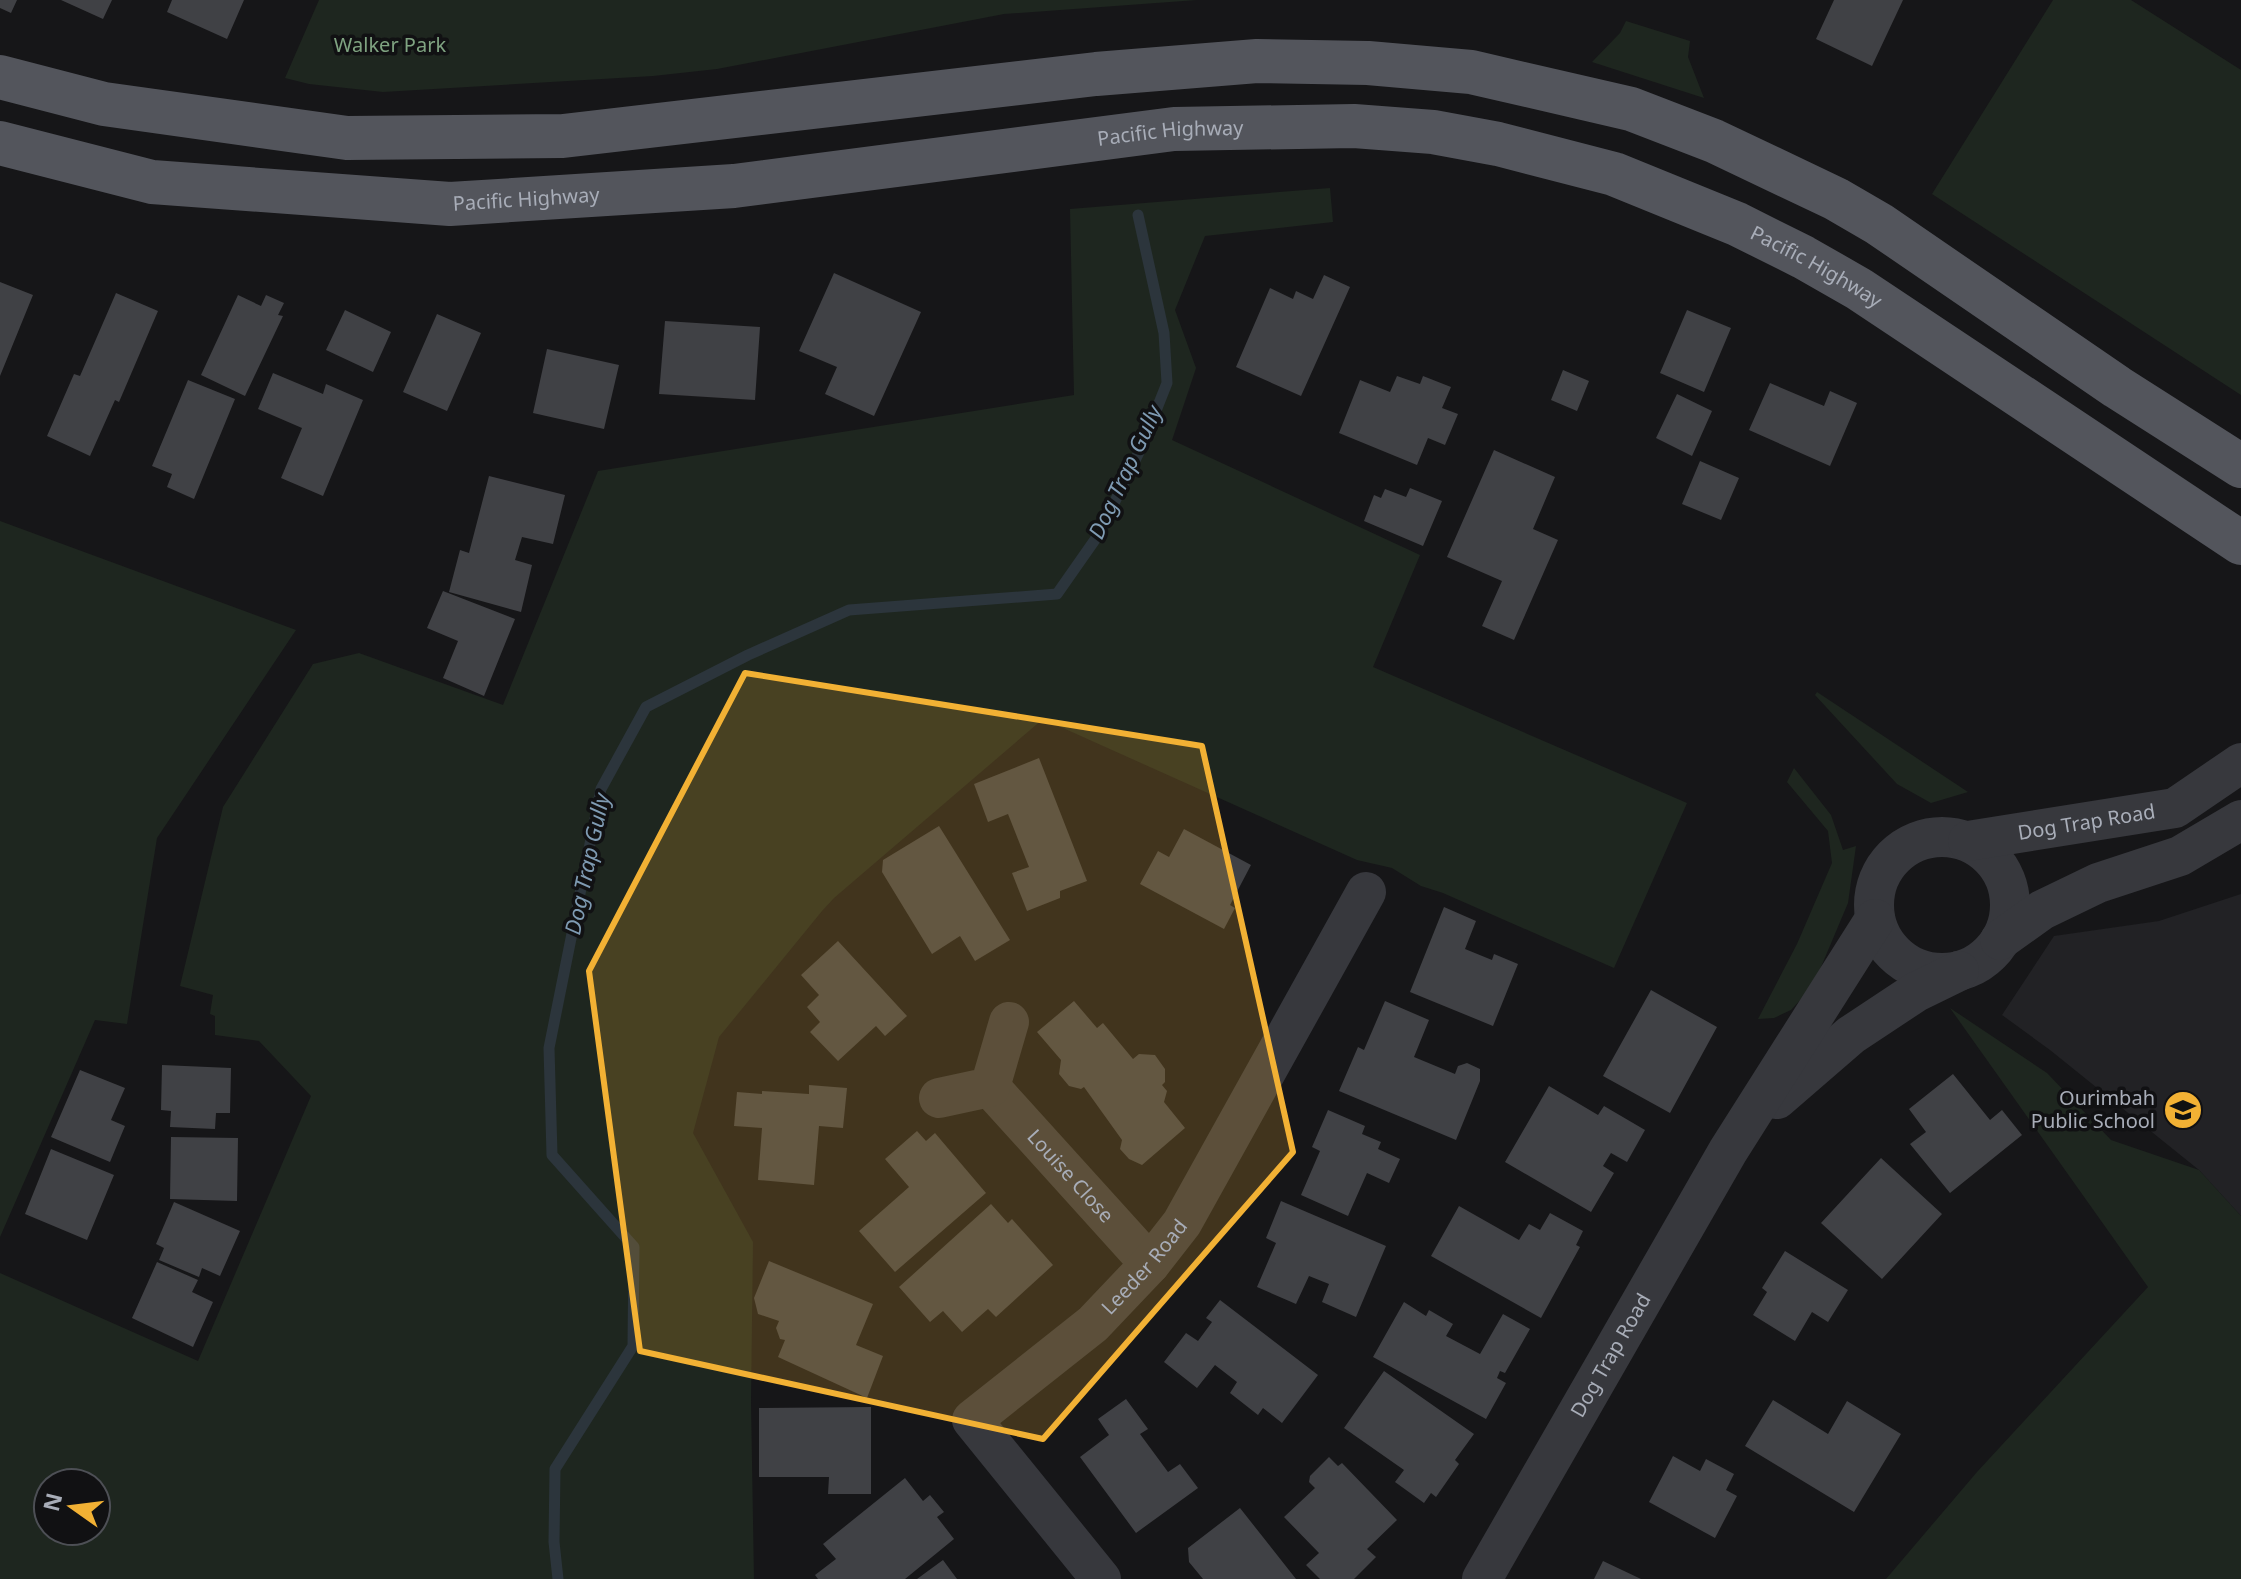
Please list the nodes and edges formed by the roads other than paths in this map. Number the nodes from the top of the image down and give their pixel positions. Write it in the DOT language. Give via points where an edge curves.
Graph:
graph roads {
  1 [pos="0,77"];
  2 [pos="0,143"];
  3 [pos="2241,466"];
  4 [pos="2241,543"];
  5 [pos="2241,763"];
  6 [pos="2241,820"];
  7 [pos="1968,841"];
  8 [pos="1366,892"];
  9 [pos="1875,919"];
  10 [pos="2000,940"];
  11 [pos="1959,971"];
  12 [pos="1009,1022"];
  13 [pos="990,1087"];
  14 [pos="939,1098"];
  15 [pos="1740,1130"];
  16 [pos="1150,1264"];
  17 [pos="1101,1579"];
  18 [pos="1482,1579"];
  1 -- 3 [label="main road" via="104,104 347,138 563,136 1096,74 1257,61 1471,72 1631,109 1714,141 1836,199"];
  2 -- 4 [label="main road, Pacific Highway" via="152,182 450,204 734,186 1174,129 1354,126 1433,132 1614,174 1803,257"];
  5 -- 7 [label="street, Dog Trap Road" via="2175,808"];
  6 -- 10 [label="street" via="2180,856 2098,883 2042,910"];
  7 -- 9 [label="street" via="1923,838 1903,848 1878,880"];
  7 -- 10 [label="street" via="1988,854 2010,894 2009,918"];
  8 -- 16 [label="street, Leeder Road" via="1182,1223"];
  9 -- 11 [label="street" via="1882,940 1897,957 1937,973"];
  9 -- 15 [label="street, Dog Trap Road"];
  10 -- 11 [label="street" via="1982,959"];
  11 -- 15 [label="street, Dog Trap Road" via="1851,1035"];
  12 -- 13 [label="street"];
  13 -- 14 [label="street"];
  13 -- 16 [label="street, Louise Close"];
  15 -- 18 [label="street, Dog Trap Road"];
  16 -- 17 [label="street, Leeder Road" via="1093,1324 972,1420"];
}
